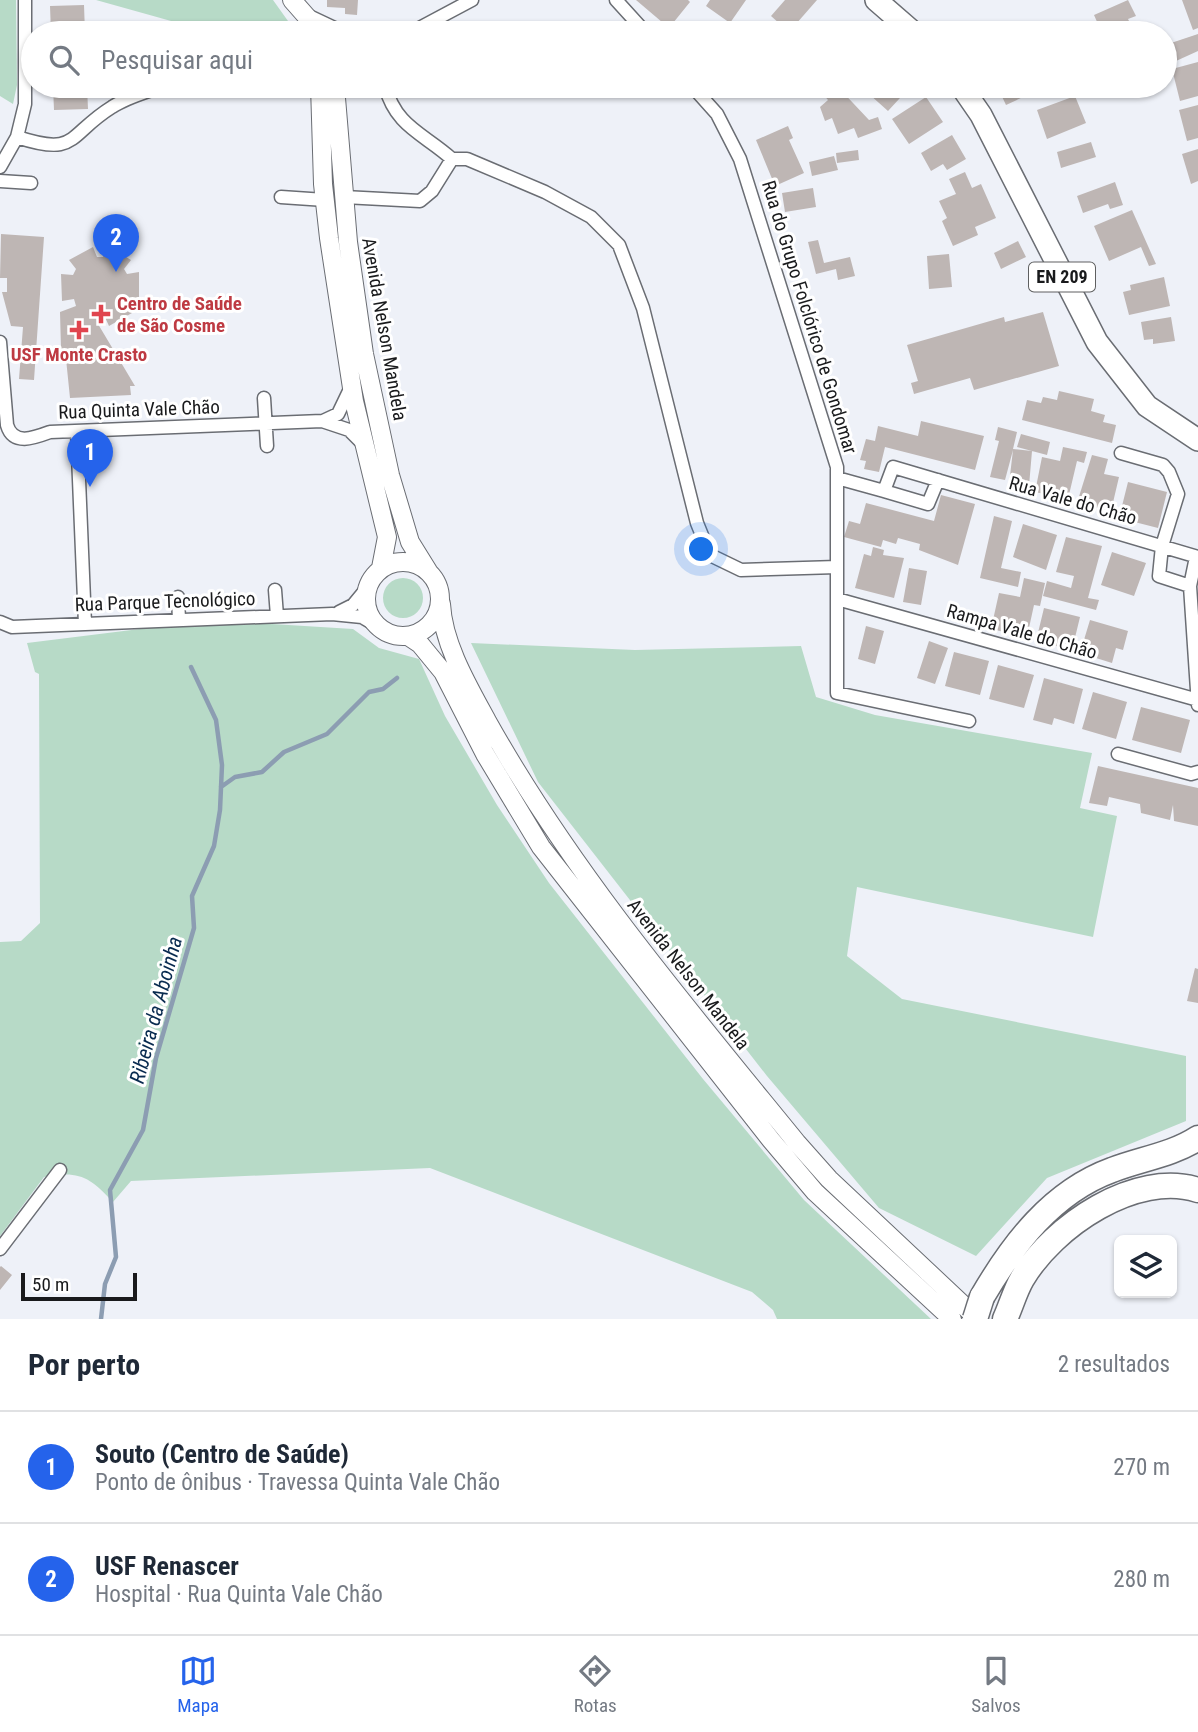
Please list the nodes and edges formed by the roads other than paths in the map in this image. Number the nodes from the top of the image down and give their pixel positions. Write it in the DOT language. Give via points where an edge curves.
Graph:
graph roads {
  1 [pos="25,0"];
  2 [pos="292,0"];
  3 [pos="472,0"];
  4 [pos="616,0"];
  5 [pos="876,0"];
  6 [pos="25,21"];
  7 [pos="305,21"];
  8 [pos="433,21"];
  9 [pos="635,21"];
  10 [pos="900,21"];
  11 [pos="25,98"];
  12 [pos="133,98"];
  13 [pos="321,98"];
  14 [pos="336,98"];
  15 [pos="341,98"];
  16 [pos="389,98"];
  17 [pos="703,98"];
  18 [pos="969,98"];
  19 [pos="339,129"];
  20 [pos="17,137"];
  21 [pos="452,159"];
  22 [pos="0,167"];
  23 [pos="0,181"];
  24 [pos="32,183"];
  25 [pos="281,197"];
  26 [pos="344,197"];
  27 [pos="325,200"];
  28 [pos="0,342"];
  29 [pos="351,383"];
  30 [pos="264,398"];
  31 [pos="323,421"];
  32 [pos="266,423"];
  33 [pos="76,431"];
  34 [pos="1198,440"];
  35 [pos="364,445"];
  36 [pos="267,446"];
  37 [pos="1121,453"];
  38 [pos="837,478"];
  39 [pos="938,480"];
  40 [pos="884,491"];
  41 [pos="1162,546"];
  42 [pos="1197,557"];
  43 [pos="837,567"];
  44 [pos="381,568"];
  45 [pos="428,571"];
  46 [pos="1190,586"];
  47 [pos="367,588"];
  48 [pos="275,590"];
  49 [pos="178,597"];
  50 [pos="837,599"];
  51 [pos="441,604"];
  52 [pos="332,614"];
  53 [pos="277,616"];
  54 [pos="179,620"];
  55 [pos="0,622"];
  56 [pos="85,624"];
  57 [pos="374,624"];
  58 [pos="408,636"];
  59 [pos="1198,700"];
  60 [pos="1198,706"];
  61 [pos="969,721"];
  62 [pos="1118,754"];
  63 [pos="1198,772"];
  64 [pos="1198,1138"];
  65 [pos="60,1170"];
  66 [pos="1198,1191"];
  67 [pos="0,1249"];
  68 [pos="978,1312"];
  69 [pos="952,1319"];
  70 [pos="1005,1319"];
  1 -- 6 [label="street"];
  2 -- 7 [label="main road"];
  3 -- 8 [label="street"];
  4 -- 9 [label="street"];
  5 -- 10 [label="main road"];
  11 -- 20 [label="street"];
  12 -- 20 [label="street" via="113,106 67,143 47,147"];
  13 -- 27 [label="main road, Avenida Nelson Mandela"];
  14 -- 19 [label="main road, Avenida Nelson Mandela"];
  15 -- 19 [label="street"];
  16 -- 21 [label="street" via="405,125"];
  17 -- 38 [label="street, Rua do Grupo Folclórico de Gondomar" via="717,114 740,159"];
  18 -- 34 [label="main road, EN 209" via="1097,342 1147,406"];
  19 -- 26 [label="main road, Avenida Nelson Mandela"];
  20 -- 22 [label="street"];
  21 -- 26 [label="street" via="432,191 419,201"];
  21 -- 43 [label="street" via="467,159 545,192 590,217 619,245 643,308 697,523 710,555 741,570"];
  23 -- 24 [label="street"];
  25 -- 27 [label="street"];
  26 -- 45 [label="main road, Avenida Nelson Mandela" via="364,354 387,462 410,542"];
  27 -- 29 [label="main road, Avenida Nelson Mandela"];
  28 -- 33 [label="street, Rua Quinta Vale Chão" via="9,433 17,439 32,439 50,432"];
  29 -- 31 [label="street" via="338,414"];
  29 -- 35 [label="main road, Avenida Nelson Mandela"];
  30 -- 32 [label="street"];
  31 -- 32 [label="street, Rua Quinta Vale Chão"];
  31 -- 35 [label="street, Rua Quinta Vale Chão" via="349,430"];
  32 -- 33 [label="street, Rua Quinta Vale Chão"];
  32 -- 36 [label="street"];
  33 -- 56 [label="street"];
  35 -- 44 [label="main road, Avenida Nelson Mandela" via="387,537"];
  37 -- 41 [label="street" via="1163,465 1169,472 1178,494"];
  38 -- 40 [label="street"];
  38 -- 43 [label="street, Rua do Grupo Folclórico de Gondomar"];
  39 -- 40 [label="street" via="928,504"];
  39 -- 40 [label="street, Rua Vale do Chão" via="893,467"];
  39 -- 41 [label="street, Rua Vale do Chão"];
  41 -- 42 [label="street, Rua Vale do Chão"];
  41 -- 46 [label="street" via="1159,576"];
  42 -- 46 [label="street"];
  43 -- 50 [label="street, Rua do Grupo Folclórico de Gondomar"];
  44 -- 45 [label="main road" via="405,561"];
  44 -- 47 [label="main road"];
  45 -- 51 [label="main road" via="437,582"];
  46 -- 59 [label="street"];
  47 -- 52 [label="street" via="353,605"];
  47 -- 57 [label="main road" via="365,600"];
  48 -- 53 [label="street"];
  49 -- 54 [label="street"];
  50 -- 59 [label="street, Rampa Vale do Chão"];
  50 -- 61 [label="street, Rua do Grupo Folclórico de Gondomar" via="837,693"];
  51 -- 58 [label="main road" via="430,626"];
  51 -- 68 [label="main road, Avenida Nelson Mandela" via="444,628 474,697 528,794 575,862 829,1179"];
  52 -- 53 [label="street, Rua Parque Tecnológico"];
  52 -- 57 [label="street, Rua Parque Tecnológico" via="362,617"];
  53 -- 54 [label="street, Rua Parque Tecnológico"];
  54 -- 56 [label="street, Rua Parque Tecnológico"];
  55 -- 56 [label="street, Rua Parque Tecnológico" via="12,627"];
  57 -- 58 [label="main road" via="396,636"];
  58 -- 69 [label="main road, Avenida Nelson Mandela" via="443,671 485,754 541,847 771,1140 815,1192"];
  59 -- 60 [label="street"];
  62 -- 63 [label="street"];
  64 -- 68 [label="highway" via="1109,1171 1065,1197 1031,1224"];
  65 -- 67 [label="street"];
  66 -- 70 [label="highway" via="1163,1185 1119,1198 1080,1218 1050,1243 1022,1279"];
}
